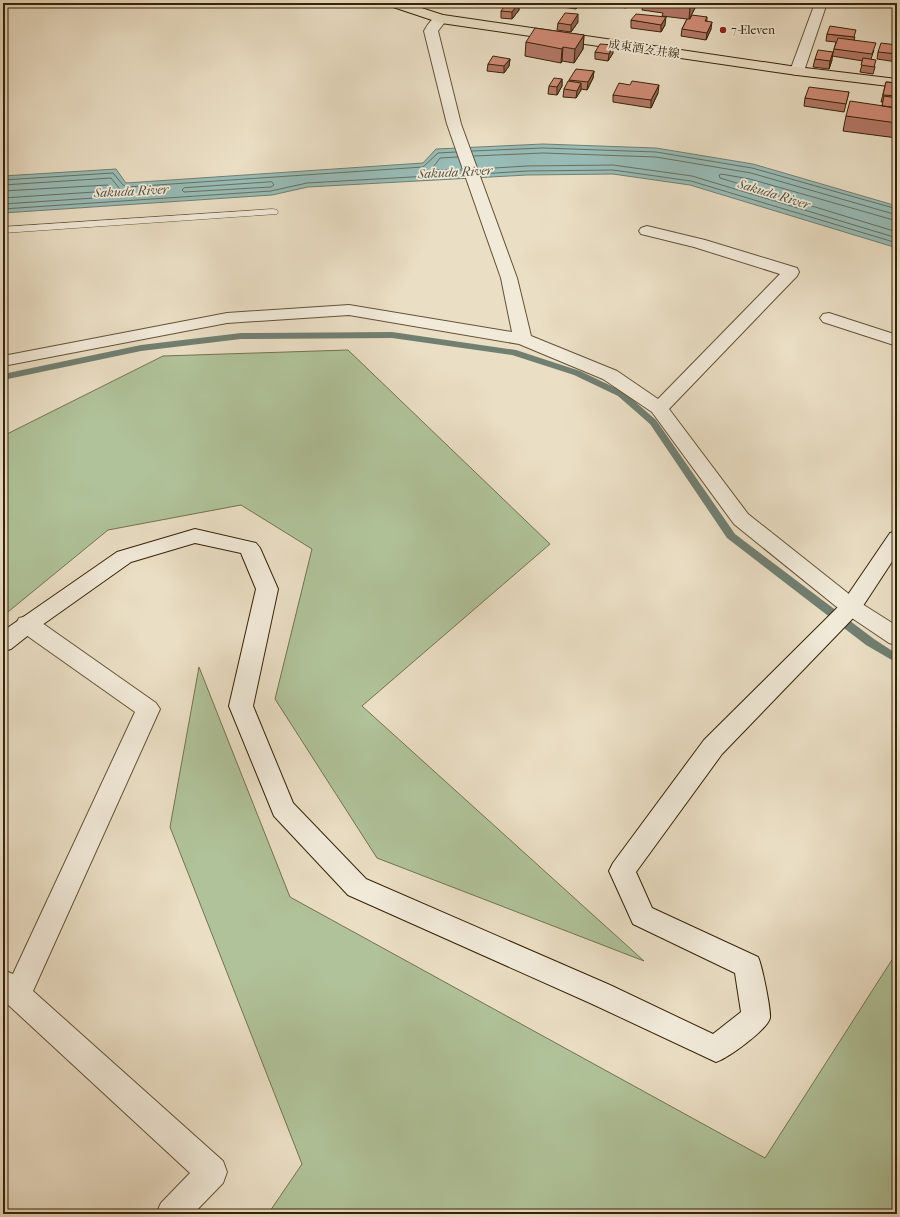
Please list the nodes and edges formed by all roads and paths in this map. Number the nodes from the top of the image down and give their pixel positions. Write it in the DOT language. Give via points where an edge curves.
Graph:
graph roads {
  1 [pos="394,3"];
  2 [pos="821,3"];
  3 [pos="441,19"];
  4 [pos="797,71"];
  5 [pos="897,83"];
  6 [pos="273,212"];
  7 [pos="3,230"];
  8 [pos="647,231"];
  9 [pos="829,318"];
  10 [pos="523,339"];
  11 [pos="897,341"];
  12 [pos="3,361"];
  13 [pos="659,408"];
  14 [pos="897,538"];
  15 [pos="843,615"];
  16 [pos="27,624"];
  17 [pos="897,638"];
  18 [pos="3,643"];
  19 [pos="10,988"];
  20 [pos="172,1214"];
  1 -- 3 [label="main road, 成東酒々井線"];
  2 -- 4 [label="street"];
  3 -- 4 [label="main road, 成東酒々井線"];
  3 -- 10 [label="street" via="431,31 452,116 509,278"];
  4 -- 5 [label="main road, 成東酒々井線"];
  6 -- 7 [label="lane"];
  8 -- 13 [label="street" via="699,243 791,272"];
  9 -- 11 [label="street"];
  10 -- 12 [label="street" via="349,310 227,318"];
  10 -- 13 [label="street" via="610,375"];
  13 -- 15 [label="street" via="741,519"];
  14 -- 15 [label="street"];
  15 -- 16 [label="street" via="713,747 622,871 642,916 748,966 756,1017 716,1049 600,994 357,887 283,809 241,706 267,589 249,548 195,536 124,557"];
  15 -- 17 [label="street"];
  16 -- 18 [label="street"];
  16 -- 19 [label="street" via="148,709"];
  19 -- 20 [label="street" via="212,1172"];
}
